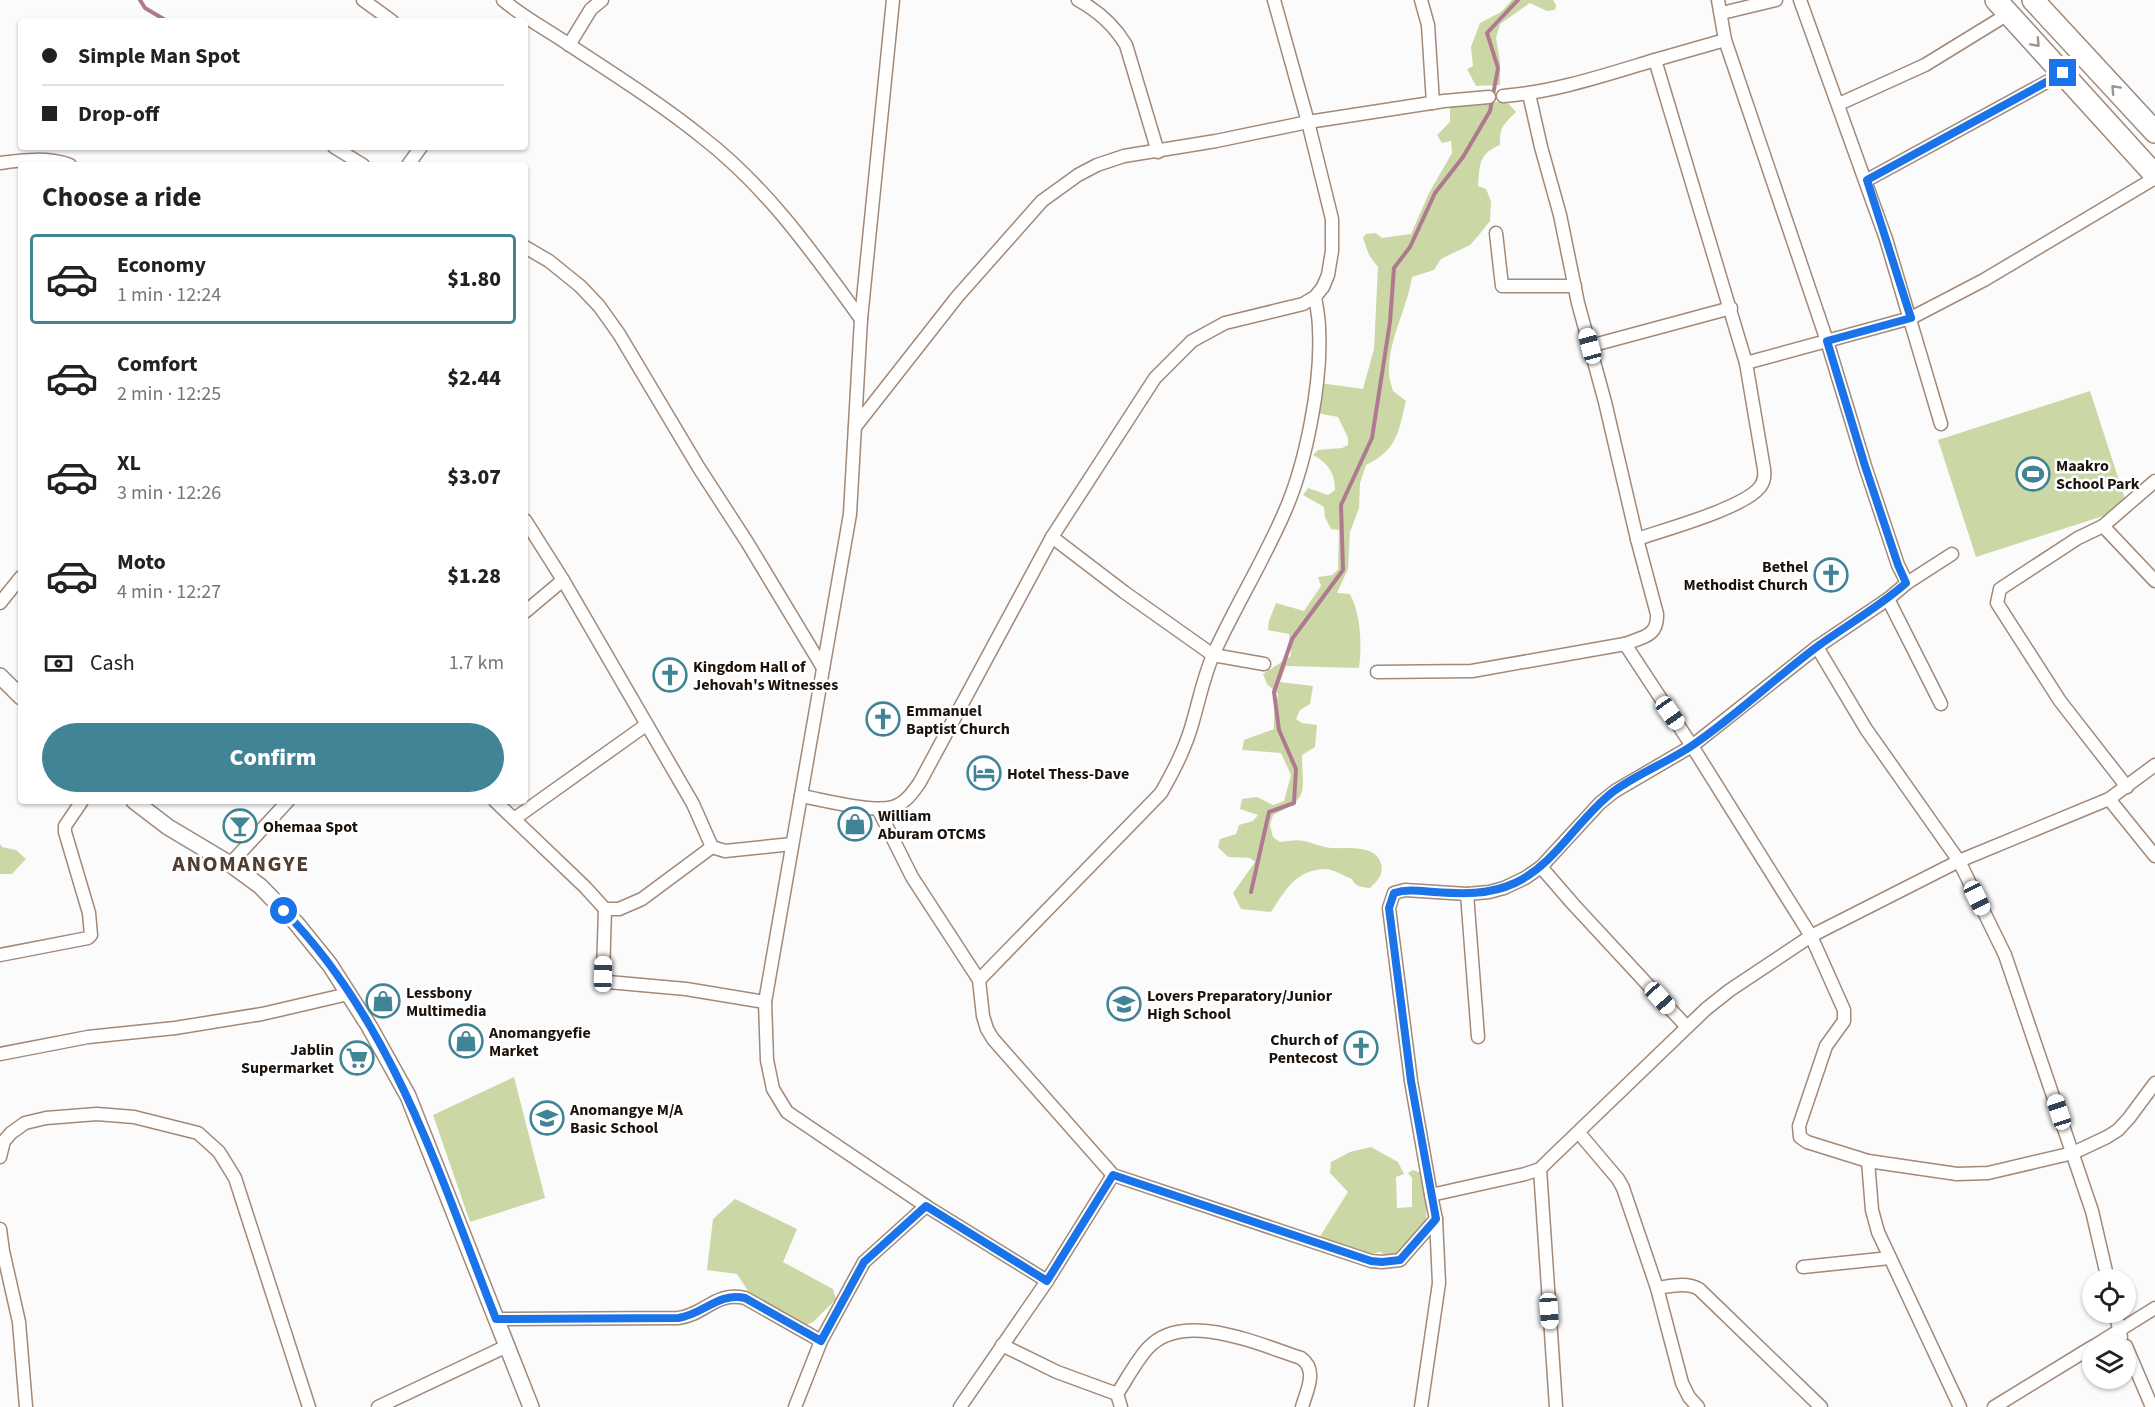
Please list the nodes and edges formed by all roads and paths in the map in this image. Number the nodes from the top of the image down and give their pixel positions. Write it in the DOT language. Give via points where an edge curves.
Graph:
graph roads {
  1 [pos="363,0"];
  2 [pos="503,0"];
  3 [pos="602,0"];
  4 [pos="893,0"];
  5 [pos="1078,0"];
  6 [pos="1274,0"];
  7 [pos="1421,0"];
  8 [pos="1718,0"];
  9 [pos="1776,0"];
  10 [pos="1800,0"];
  11 [pos="2033,0"];
  12 [pos="2002,7"];
  13 [pos="1722,13"];
  14 [pos="512,16"];
  15 [pos="388,18"];
  16 [pos="528,24"];
  17 [pos="1725,40"];
  18 [pos="570,45"];
  19 [pos="1655,60"];
  20 [pos="2063,73"];
  21 [pos="1529,94"];
  22 [pos="1503,96"];
  23 [pos="1489,97"];
  24 [pos="1433,103"];
  25 [pos="1839,104"];
  26 [pos="1308,122"];
  27 [pos="2155,132"];
  28 [pos="339,150"];
  29 [pos="1158,152"];
  30 [pos="62,162"];
  31 [pos="358,162"];
  32 [pos="0,163"];
  33 [pos="2155,177"];
  34 [pos="1867,180"];
  35 [pos="1496,233"];
  36 [pos="528,249"];
  37 [pos="1575,286"];
  38 [pos="1315,297"];
  39 [pos="1731,308"];
  40 [pos="1911,318"];
  41 [pos="861,319"];
  42 [pos="1827,341"];
  43 [pos="1590,346"];
  44 [pos="1746,363"];
  45 [pos="1941,424"];
  46 [pos="855,427"];
  47 [pos="2155,481"];
  48 [pos="528,525"];
  49 [pos="2103,526"];
  50 [pos="1052,537"];
  51 [pos="1636,539"];
  52 [pos="1952,554"];
  53 [pos="563,580"];
  54 [pos="18,581"];
  55 [pos="2155,582"];
  56 [pos="1906,583"];
  57 [pos="1888,599"];
  58 [pos="0,603"];
  59 [pos="528,609"];
  60 [pos="1624,644"];
  61 [pos="1817,647"];
  62 [pos="1213,655"];
  63 [pos="1264,664"];
  64 [pos="823,668"];
  65 [pos="1377,672"];
  66 [pos="0,676"];
  67 [pos="18,694"];
  68 [pos="1941,704"];
  69 [pos="646,724"];
  70 [pos="1692,746"];
  71 [pos="2155,765"];
  72 [pos="2127,786"];
  73 [pos="801,796"];
  74 [pos="2109,799"];
  75 [pos="80,804"];
  76 [pos="138,804"];
  77 [pos="285,804"];
  78 [pos="498,804"];
  79 [pos="878,809"];
  80 [pos="514,819"];
  81 [pos="792,844"];
  82 [pos="712,847"];
  83 [pos="2155,856"];
  84 [pos="1959,861"];
  85 [pos="230,864"];
  86 [pos="1541,867"];
  87 [pos="1467,894"];
  88 [pos="605,909"];
  89 [pos="1811,936"];
  90 [pos="0,955"];
  91 [pos="979,980"];
  92 [pos="348,994"];
  93 [pos="765,1002"];
  94 [pos="1687,1027"];
  95 [pos="1478,1037"];
  96 [pos="0,1054"];
  97 [pos="2155,1083"];
  98 [pos="1579,1133"];
  99 [pos="2073,1153"];
  100 [pos="0,1157"];
  101 [pos="1868,1161"];
  102 [pos="1539,1169"];
  103 [pos="1113,1175"];
  104 [pos="1431,1194"];
  105 [pos="926,1206"];
  106 [pos="1436,1219"];
  107 [pos="0,1229"];
  108 [pos="1890,1258"];
  109 [pos="1803,1267"];
  110 [pos="2105,1269"];
  111 [pos="1047,1281"];
  112 [pos="1657,1288"];
  113 [pos="2155,1308"];
  114 [pos="496,1319"];
  115 [pos="2117,1323"];
  116 [pos="2119,1331"];
  117 [pos="2112,1335"];
  118 [pos="2121,1335"];
  119 [pos="821,1341"];
  120 [pos="1002,1345"];
  121 [pos="507,1346"];
  122 [pos="2082,1353"];
  123 [pos="2136,1371"];
  124 [pos="1117,1394"];
  125 [pos="27,1407"];
  126 [pos="309,1407"];
  127 [pos="378,1407"];
  128 [pos="531,1407"];
  129 [pos="795,1407"];
  130 [pos="960,1407"];
  131 [pos="1120,1407"];
  132 [pos="1302,1407"];
  133 [pos="1421,1407"];
  134 [pos="1556,1407"];
  135 [pos="1698,1407"];
  136 [pos="1821,1407"];
  137 [pos="1960,1407"];
  138 [pos="1994,1407"];
  139 [pos="2152,1407"];
  1 -- 15 [label="street"];
  2 -- 14 [label="street"];
  3 -- 18 [label="street" via="591,9"];
  4 -- 41 [label="street"];
  5 -- 29 [label="street" via="1108,21 1126,45"];
  6 -- 26 [label="street"];
  7 -- 24 [label="street" via="1428,25"];
  8 -- 13 [label="street"];
  9 -- 13 [label="street"];
  10 -- 25 [label="street"];
  27 -- 11 [label="highway, one-way"];
  12 -- 20 [label="highway, one-way"];
  12 -- 25 [label="street" via="1925,64"];
  13 -- 17 [label="street"];
  16 -- 18 [label="street"];
  17 -- 19 [label="street"];
  17 -- 42 [label="street"];
  18 -- 41 [label="street" via="702,137 746,174 796,229"];
  19 -- 21 [label="street"];
  19 -- 39 [label="street"];
  20 -- 33 [label="highway"];
  20 -- 34 [label="street"];
  21 -- 22 [label="street"];
  21 -- 37 [label="street"];
  23 -- 24 [label="street"];
  24 -- 26 [label="street"];
  25 -- 34 [label="street"];
  26 -- 29 [label="street"];
  26 -- 38 [label="street" via="1332,219 1328,275"];
  28 -- 31 [label="street"];
  29 -- 46 [label="street" via="1124,156 1097,165 1042,201 957,297"];
  30 -- 32 [label="street"];
  33 -- 40 [label="street"];
  34 -- 40 [label="street"];
  35 -- 37 [label="street" via="1502,286"];
  36 -- 64 [label="street" via="580,286 619,334"];
  37 -- 43 [label="street"];
  38 -- 50 [label="street" via="1290,309 1226,323 1192,342 1155,378"];
  38 -- 62 [label="street" via="1319,360 1303,460 1287,509"];
  39 -- 43 [label="street"];
  39 -- 44 [label="street"];
  40 -- 42 [label="street"];
  40 -- 45 [label="street"];
  41 -- 46 [label="street"];
  42 -- 44 [label="street"];
  42 -- 56 [label="street"];
  43 -- 51 [label="street"];
  44 -- 51 [label="street" via="1763,483 1753,494 1708,516"];
  46 -- 64 [label="street" via="850,514"];
  47 -- 49 [label="street"];
  48 -- 53 [label="street"];
  49 -- 55 [label="street"];
  49 -- 72 [label="street" via="2000,589 1997,603 2060,701"];
  50 -- 62 [label="street"];
  50 -- 79 [label="street" via="920,782 910,796 895,806"];
  51 -- 60 [label="street" via="1657,620 1654,631"];
  52 -- 56 [label="street"];
  53 -- 59 [label="street"];
  53 -- 69 [label="street"];
  54 -- 58 [label="street"];
  56 -- 57 [label="street"];
  57 -- 61 [label="street"];
  57 -- 68 [label="street"];
  60 -- 65 [label="street" via="1472,671"];
  60 -- 70 [label="street"];
  61 -- 70 [label="street"];
  61 -- 84 [label="street" via="1866,729"];
  62 -- 63 [label="street"];
  62 -- 91 [label="street" via="1189,734 1161,793"];
  64 -- 73 [label="street"];
  66 -- 67 [label="street"];
  69 -- 80 [label="street"];
  69 -- 82 [label="street" via="693,804"];
  70 -- 86 [label="street" via="1600,803"];
  70 -- 89 [label="street"];
  71 -- 72 [label="street"];
  72 -- 74 [label="street"];
  73 -- 79 [label="street"];
  73 -- 81 [label="street"];
  74 -- 83 [label="street"];
  74 -- 84 [label="street"];
  75 -- 90 [label="street" via="65,832 92,935"];
  76 -- 85 [label="street"];
  77 -- 85 [label="street"];
  78 -- 80 [label="street"];
  79 -- 91 [label="street" via="912,877"];
  80 -- 88 [label="street"];
  81 -- 82 [label="street" via="725,851"];
  81 -- 93 [label="street"];
  82 -- 88 [label="street" via="642,899 619,909"];
  84 -- 89 [label="street"];
  84 -- 99 [label="street" via="2005,955"];
  85 -- 92 [label="street" via="260,886 296,923"];
  86 -- 87 [label="street" via="1504,888"];
  86 -- 94 [label="street"];
  87 -- 95 [label="street"];
  87 -- 104 [label="street" via="1405,890 1394,893 1389,908 1411,1081"];
  88 -- 93 [label="street" via="603,974 608,982"];
  89 -- 94 [label="street" via="1730,990"];
  89 -- 101 [label="street" via="1845,1017 1826,1046 1798,1132 1806,1142"];
  91 -- 103 [label="street" via="983,1016 993,1039"];
  92 -- 96 [label="street" via="262,1014 88,1037"];
  92 -- 114 [label="street" via="408,1096"];
  93 -- 105 [label="street" via="767,1060 773,1089 787,1112"];
  94 -- 98 [label="street"];
  97 -- 99 [label="street" via="2118,1130"];
  98 -- 102 [label="street"];
  98 -- 112 [label="street" via="1623,1188"];
  99 -- 101 [label="street" via="1971,1175"];
  99 -- 110 [label="street"];
  100 -- 126 [label="street" via="4,1141 11,1133 25,1123 46,1118 97,1114 134,1117 198,1133 219,1152 235,1178"];
  101 -- 108 [label="street" via="1874,1221"];
  102 -- 104 [label="street"];
  102 -- 134 [label="street"];
  103 -- 106 [label="street" via="1371,1261 1400,1260"];
  103 -- 111 [label="street"];
  104 -- 106 [label="street"];
  105 -- 111 [label="street"];
  105 -- 119 [label="street" via="864,1262"];
  106 -- 133 [label="street" via="1439,1283"];
  107 -- 125 [label="street" via="18,1322"];
  108 -- 109 [label="street"];
  108 -- 137 [label="street"];
  111 -- 120 [label="street"];
  112 -- 135 [label="street" via="1682,1383"];
  112 -- 136 [label="street" via="1692,1285 1699,1289"];
  113 -- 116 [label="street"];
  114 -- 119 [label="street" via="689,1317 716,1301 735,1296"];
  114 -- 121 [label="street"];
  115 -- 116 [label="street"];
  116 -- 117 [label="street"];
  116 -- 118 [label="street"];
  119 -- 129 [label="street"];
  120 -- 124 [label="street" via="1057,1372"];
  120 -- 130 [label="street"];
  121 -- 127 [label="street"];
  121 -- 128 [label="street"];
  122 -- 138 [label="street"];
  123 -- 139 [label="street"];
  124 -- 131 [label="street"];
  124 -- 132 [label="street" via="1149,1347 1179,1332 1199,1330 1307,1362 1311,1376"];
}
